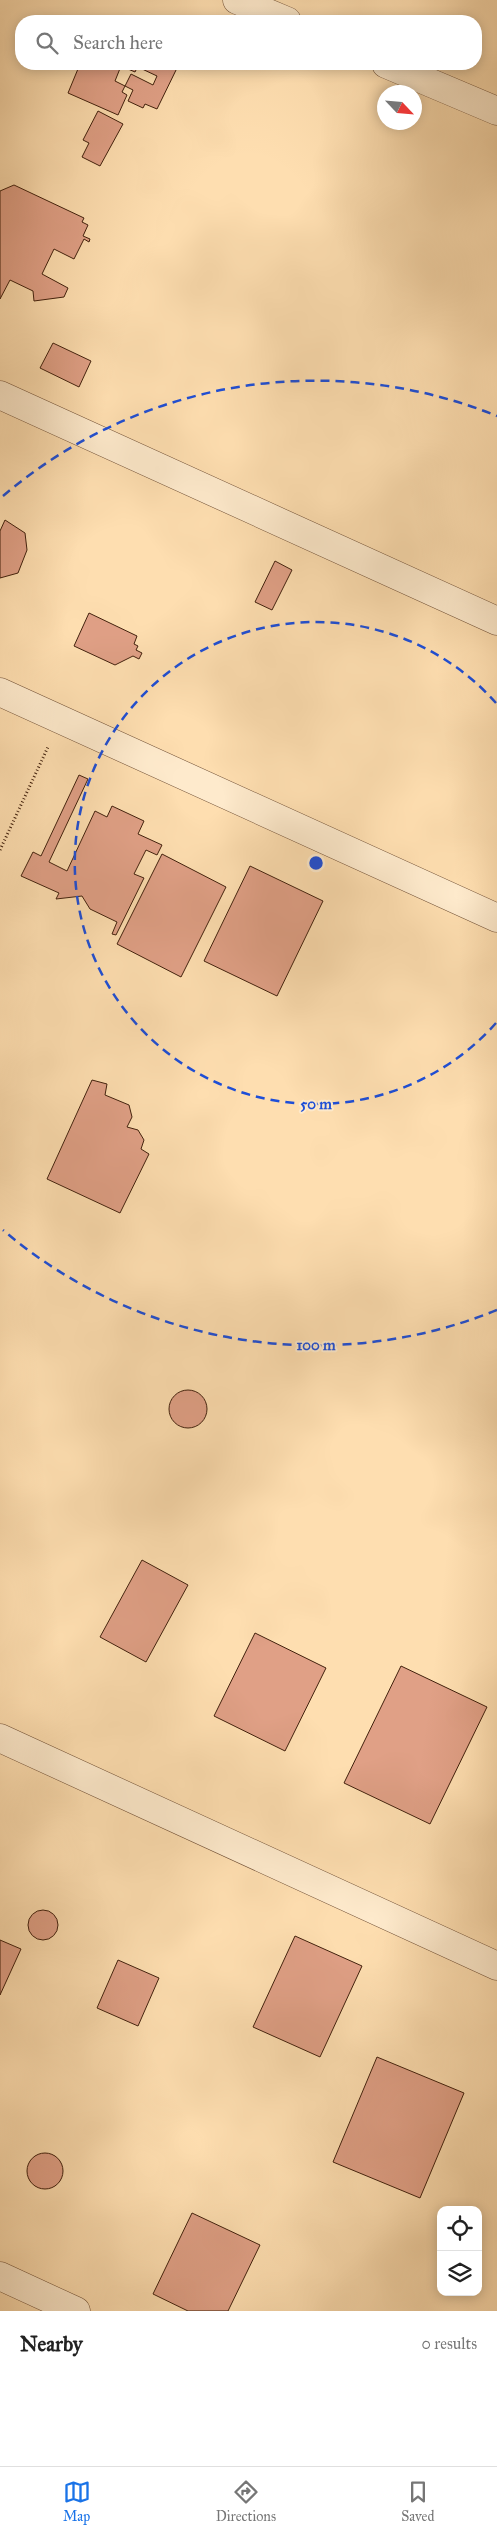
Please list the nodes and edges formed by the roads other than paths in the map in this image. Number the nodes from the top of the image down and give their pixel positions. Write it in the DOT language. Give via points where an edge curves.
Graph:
graph roads {
  1 [pos="237,0"];
  2 [pos="273,15"];
  3 [pos="400,70"];
  4 [pos="497,111"];
  5 [pos="0,394"];
  6 [pos="497,620"];
  7 [pos="0,692"];
  8 [pos="497,918"];
  9 [pos="0,1738"];
  10 [pos="497,1966"];
  11 [pos="0,2276"];
  12 [pos="76,2311"];
  1 -- 2 [label="street"];
  3 -- 4 [label="street"];
  5 -- 6 [label="street"];
  7 -- 8 [label="street"];
  9 -- 10 [label="street"];
  11 -- 12 [label="street"];
}
